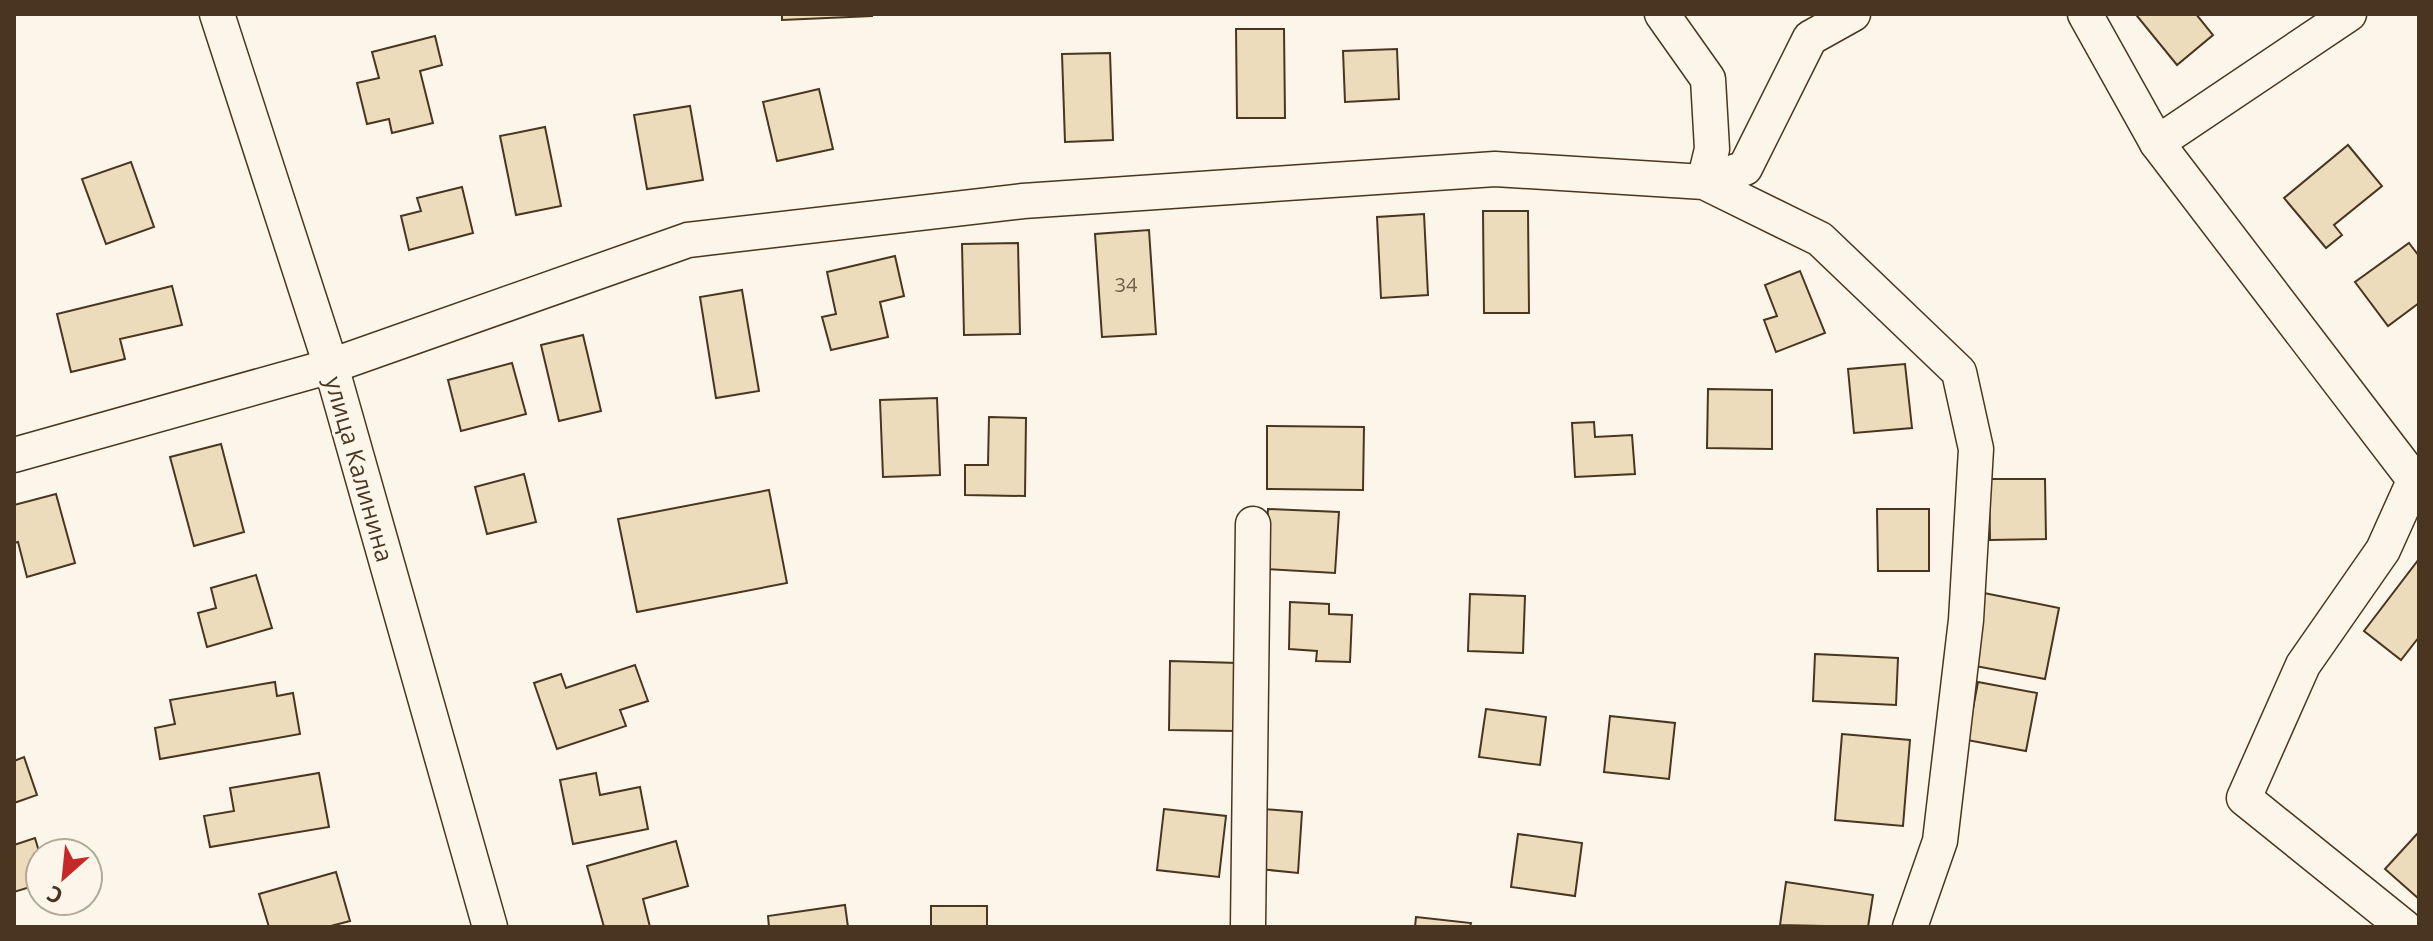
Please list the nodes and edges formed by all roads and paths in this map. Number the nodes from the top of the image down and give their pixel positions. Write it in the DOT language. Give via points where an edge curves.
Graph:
graph roads {
  1 [pos="217,14"];
  2 [pos="1662,14"];
  3 [pos="1853,14"];
  4 [pos="2085,14"];
  5 [pos="2349,14"];
  6 [pos="2157,143"];
  7 [pos="1704,182"];
  8 [pos="331,366"];
  9 [pos="14,455"];
  10 [pos="2417,484"];
  11 [pos="1253,524"];
  12 [pos="490,927"];
  13 [pos="1248,927"];
  14 [pos="1910,927"];
  15 [pos="2404,927"];
  1 -- 8 [label="street, улица Калинина"];
  2 -- 7 [label="street" via="1708,79 1712,149"];
  3 -- 7 [label="street" via="1810,38 1745,168"];
  4 -- 6 [label="street"];
  5 -- 6 [label="street"];
  6 -- 10 [label="street"];
  7 -- 8 [label="street" via="1495,169 1023,201 688,240"];
  7 -- 14 [label="street" via="1820,239 1959,372 1976,449 1966,620 1940,841"];
  8 -- 9 [label="street"];
  8 -- 12 [label="street, улица Калинина"];
  10 -- 15 [label="street" via="2383,550 2303,665 2244,798"];
  11 -- 13 [label="street"];
}
